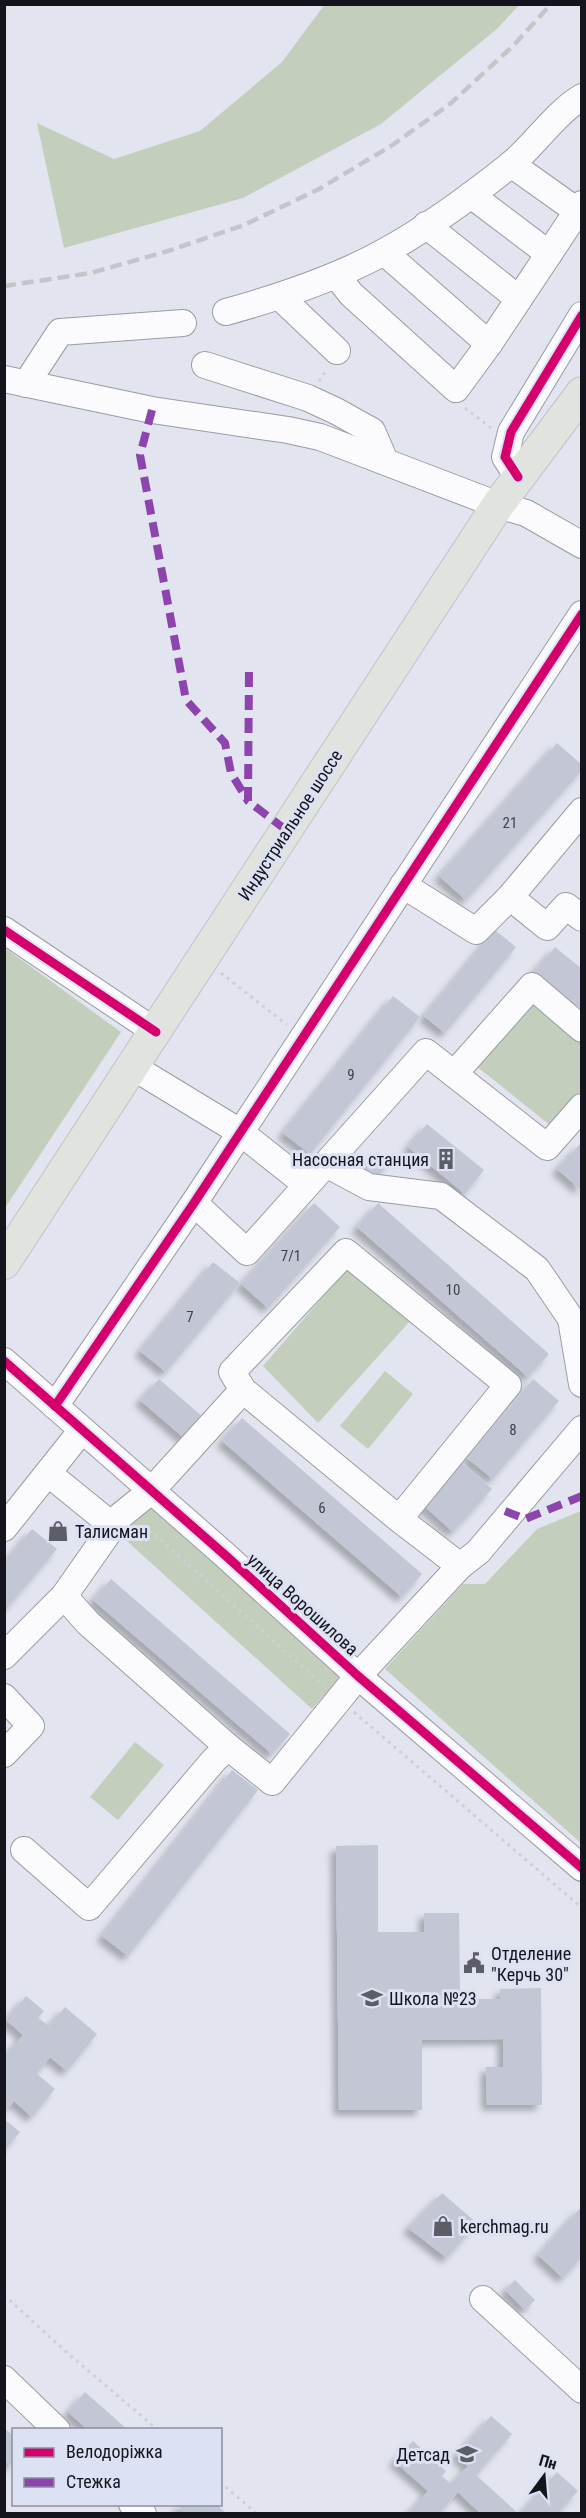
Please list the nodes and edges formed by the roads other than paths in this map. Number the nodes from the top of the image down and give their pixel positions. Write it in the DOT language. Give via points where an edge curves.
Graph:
graph roads {
  1 [pos="582,97"];
  2 [pos="511,164"];
  3 [pos="471,195"];
  4 [pos="579,207"];
  5 [pos="426,225"];
  6 [pos="384,252"];
  7 [pos="549,254"];
  8 [pos="336,275"];
  9 [pos="279,297"];
  10 [pos="519,299"];
  11 [pos="226,312"];
  12 [pos="582,315"];
  13 [pos="183,322"];
  14 [pos="489,344"];
  15 [pos="338,351"];
  16 [pos="205,365"];
  17 [pos="15,382"];
  18 [pos="582,393"];
  19 [pos="385,461"];
  20 [pos="518,477"];
  21 [pos="498,505"];
  22 [pos="582,545"];
  23 [pos="582,614"];
  24 [pos="582,811"];
  25 [pos="403,885"];
  26 [pos="510,897"];
  27 [pos="582,918"];
  28 [pos="4,930"];
  29 [pos="582,1029"];
  30 [pos="156,1032"];
  31 [pos="133,1067"];
  32 [pos="454,1074"];
  33 [pos="582,1107"];
  34 [pos="240,1132"];
  35 [pos="326,1164"];
  36 [pos="307,1185"];
  37 [pos="194,1203"];
  38 [pos="4,1263"];
  39 [pos="4,1361"];
  40 [pos="582,1384"];
  41 [pos="243,1390"];
  42 [pos="55,1406"];
  43 [pos="582,1429"];
  44 [pos="82,1430"];
  45 [pos="50,1474"];
  46 [pos="152,1491"];
  47 [pos="121,1518"];
  48 [pos="399,1519"];
  49 [pos="4,1528"];
  50 [pos="460,1566"];
  51 [pos="64,1596"];
  52 [pos="4,1656"];
  53 [pos="358,1676"];
  54 [pos="4,1697"];
  55 [pos="228,1747"];
  56 [pos="4,1754"];
  57 [pos="24,1850"];
  58 [pos="582,1868"];
  59 [pos="483,2299"];
  60 [pos="4,2379"];
  61 [pos="582,2390"];
  62 [pos="55,2428"];
  1 -- 2 [label="street"];
  2 -- 3 [label="street"];
  2 -- 4 [label="street"];
  3 -- 5 [label="street"];
  3 -- 7 [label="street"];
  4 -- 7 [label="street"];
  5 -- 6 [label="street"];
  5 -- 10 [label="street"];
  6 -- 8 [label="street"];
  6 -- 14 [label="street"];
  7 -- 10 [label="street"];
  8 -- 9 [label="street"];
  8 -- 14 [label="street" via="351,294 456,389"];
  9 -- 11 [label="street"];
  9 -- 15 [label="street"];
  10 -- 14 [label="street"];
  12 -- 20 [label="street" via="516,422 505,457"];
  13 -- 17 [label="street" via="60,332"];
  16 -- 19 [label="street" via="308,398 372,432"];
  17 -- 19 [label="street" via="152,410 288,430 320,437"];
  18 -- 20 [label="main road, Индустриальное шоссе"];
  19 -- 21 [label="street"];
  20 -- 21 [label="main road, Индустриальное шоссе"];
  21 -- 22 [label="street" via="526,513"];
  21 -- 30 [label="main road, Индустриальное шоссе"];
  23 -- 25 [label="street"];
  24 -- 26 [label="street"];
  25 -- 26 [label="street" via="477,931"];
  25 -- 34 [label="street"];
  26 -- 27 [label="street" via="547,927 566,906"];
  28 -- 30 [label="street"];
  29 -- 32 [label="street" via="532,986"];
  30 -- 31 [label="main road, Индустриальное шоссе"];
  31 -- 34 [label="street"];
  31 -- 38 [label="main road, Индустриальное шоссе"];
  32 -- 33 [label="street" via="547,1147"];
  32 -- 35 [label="street" via="426,1052"];
  34 -- 36 [label="street"];
  34 -- 37 [label="street"];
  35 -- 36 [label="street"];
  35 -- 40 [label="street" via="369,1186 441,1196 537,1269 571,1319"];
  36 -- 37 [label="street" via="247,1252"];
  37 -- 42 [label="street"];
  39 -- 42 [label="street, улица Ворошилова"];
  41 -- 46 [label="street"];
  41 -- 48 [label="street"];
  41 -- 48 [label="street" via="232,1372 346,1252 508,1385"];
  42 -- 44 [label="street, улица Ворошилова"];
  43 -- 50 [label="street" via="478,1552"];
  44 -- 45 [label="street"];
  44 -- 46 [label="street, улица Ворошилова"];
  45 -- 47 [label="street"];
  45 -- 49 [label="street"];
  46 -- 47 [label="street"];
  46 -- 53 [label="street, улица Ворошилова"];
  47 -- 51 [label="street"];
  48 -- 50 [label="street"];
  50 -- 53 [label="street"];
  51 -- 52 [label="street"];
  51 -- 55 [label="street" via="88,1623"];
  53 -- 55 [label="street" via="272,1782"];
  53 -- 58 [label="street, улица Ворошилова"];
  54 -- 56 [label="street" via="31,1726"];
  55 -- 57 [label="street" via="89,1907"];
  59 -- 61 [label="street"];
  60 -- 62 [label="street"];
}
